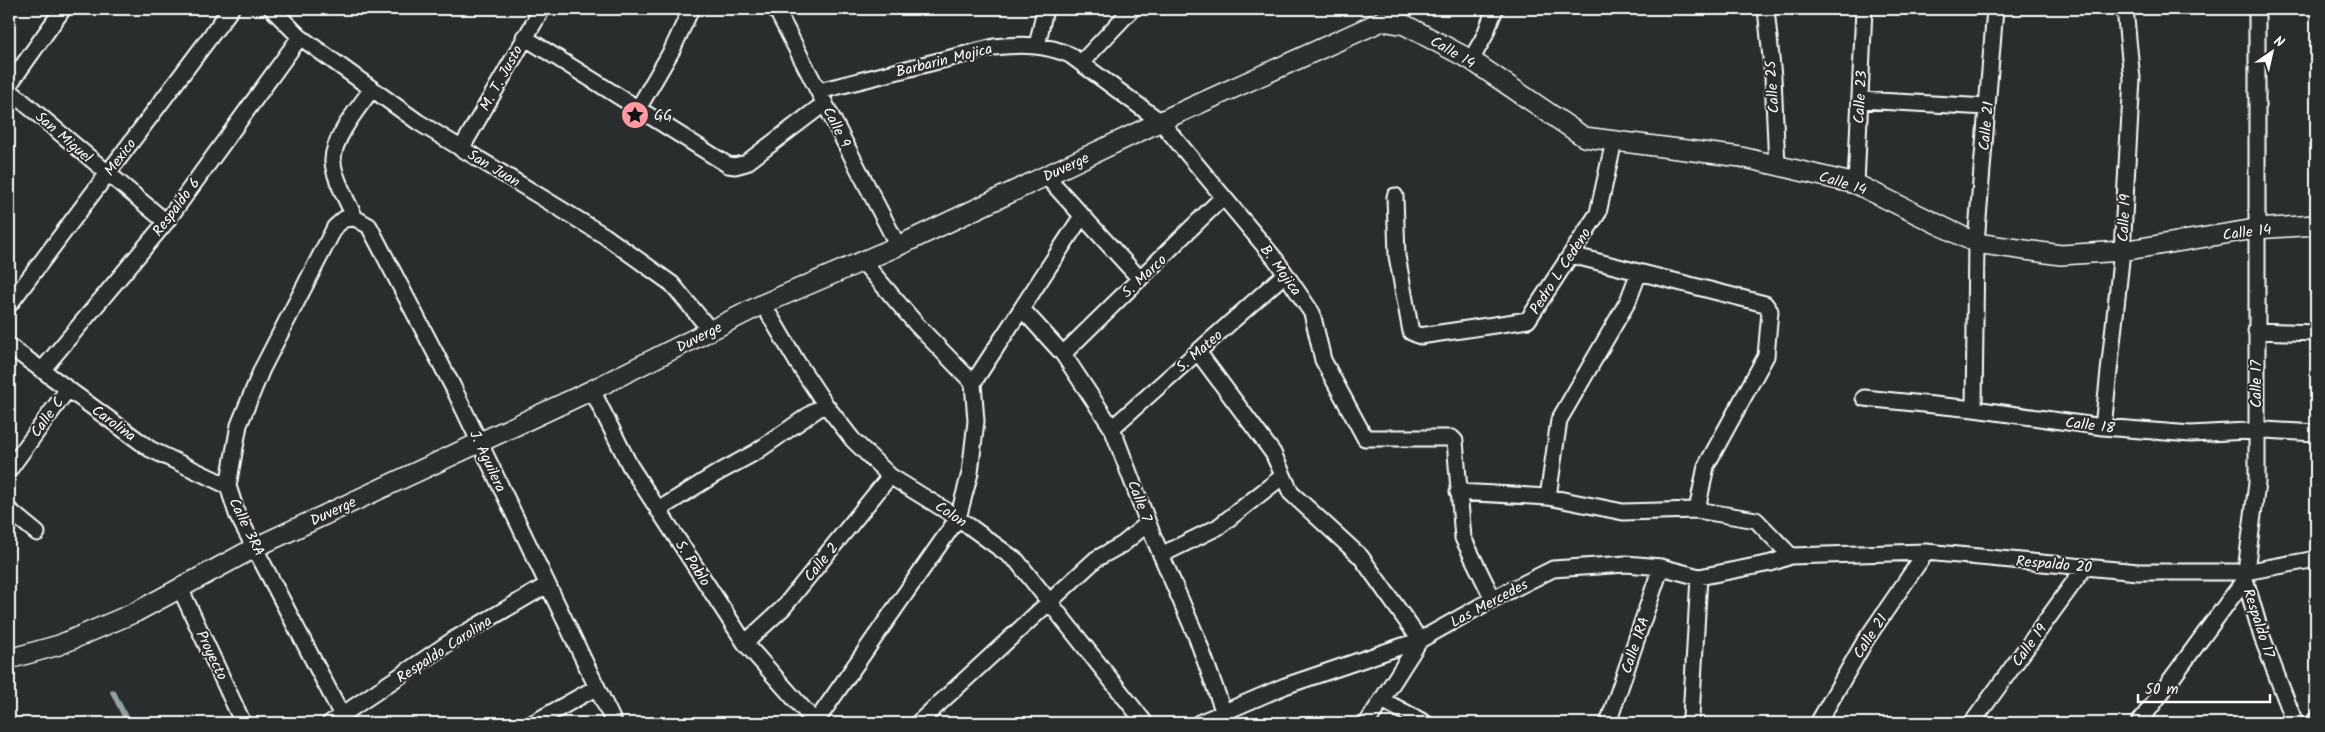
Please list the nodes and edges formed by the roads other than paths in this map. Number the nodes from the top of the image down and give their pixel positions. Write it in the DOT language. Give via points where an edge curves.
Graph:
graph roads {
  1 [pos="63,9"];
  2 [pos="231,9"];
  3 [pos="272,9"];
  4 [pos="542,9"];
  5 [pos="691,9"];
  6 [pos="776,9"];
  7 [pos="1045,9"];
  8 [pos="1132,9"];
  9 [pos="1496,9"];
  10 [pos="1766,9"];
  11 [pos="1864,9"];
  12 [pos="1995,9"];
  13 [pos="2125,9"];
  14 [pos="2257,9"];
  15 [pos="1394,15"];
  16 [pos="300,37"];
  17 [pos="524,38"];
  18 [pos="1037,46"];
  19 [pos="1076,59"];
  20 [pos="1471,60"];
  21 [pos="9,85"];
  22 [pos="372,89"];
  23 [pos="9,90"];
  24 [pos="822,97"];
  25 [pos="1860,100"];
  26 [pos="639,107"];
  27 [pos="1987,107"];
  28 [pos="1161,122"];
  29 [pos="1614,141"];
  30 [pos="461,148"];
  31 [pos="1777,166"];
  32 [pos="107,174"];
  33 [pos="1046,176"];
  34 [pos="1856,184"];
  35 [pos="1395,196"];
  36 [pos="1223,197"];
  37 [pos="1082,216"];
  38 [pos="350,218"];
  39 [pos="166,222"];
  40 [pos="2316,225"];
  41 [pos="2255,229"];
  42 [pos="1976,243"];
  43 [pos="898,246"];
  44 [pos="2122,251"];
  45 [pos="1571,255"];
  46 [pos="863,262"];
  47 [pos="1639,272"];
  48 [pos="1286,274"];
  49 [pos="1140,279"];
  50 [pos="763,304"];
  51 [pos="9,305"];
  52 [pos="1022,309"];
  53 [pos="711,331"];
  54 [pos="2256,331"];
  55 [pos="2316,333"];
  56 [pos="9,346"];
  57 [pos="1198,352"];
  58 [pos="1063,354"];
  59 [pos="43,369"];
  60 [pos="973,383"];
  61 [pos="68,389"];
  62 [pos="592,390"];
  63 [pos="1864,398"];
  64 [pos="825,404"];
  65 [pos="1974,409"];
  66 [pos="2103,427"];
  67 [pos="1112,428"];
  68 [pos="2256,432"];
  69 [pos="2316,433"];
  70 [pos="480,443"];
  71 [pos="9,470"];
  72 [pos="890,476"];
  73 [pos="1283,476"];
  74 [pos="228,486"];
  75 [pos="1458,492"];
  76 [pos="1548,497"];
  77 [pos="9,510"];
  78 [pos="658,510"];
  79 [pos="1697,510"];
  80 [pos="958,518"];
  81 [pos="1148,523"];
  82 [pos="38,532"];
  83 [pos="256,547"];
  84 [pos="1926,552"];
  85 [pos="1161,555"];
  86 [pos="1791,556"];
  87 [pos="2316,559"];
  88 [pos="1662,567"];
  89 [pos="2085,567"];
  90 [pos="2245,575"];
  91 [pos="1699,577"];
  92 [pos="547,585"];
  93 [pos="180,588"];
  94 [pos="1493,599"];
  95 [pos="1050,604"];
  96 [pos="1420,640"];
  97 [pos="745,643"];
  98 [pos="9,659"];
  99 [pos="597,687"];
  100 [pos="1382,700"];
  101 [pos="1224,713"];
  102 [pos="2316,720"];
  103 [pos="340,721"];
  104 [pos="243,723"];
  105 [pos="533,723"];
  106 [pos="614,723"];
  107 [pos="815,723"];
  108 [pos="918,723"];
  109 [pos="1145,723"];
  110 [pos="1200,723"];
  111 [pos="1367,723"];
  112 [pos="1425,723"];
  113 [pos="1608,723"];
  114 [pos="1688,723"];
  115 [pos="1818,723"];
  116 [pos="1972,723"];
  117 [pos="2139,723"];
  118 [pos="2295,723"];
  119 [pos="2312,723"];
  1 -- 21 [label="street"];
  2 -- 32 [label="street, Mexico"];
  3 -- 16 [label="street, San Juan"];
  4 -- 17 [label="street, M. T. Justo"];
  5 -- 26 [label="street"];
  6 -- 24 [label="street, Calle 9"];
  7 -- 18 [label="street"];
  8 -- 19 [label="street"];
  9 -- 20 [label="street"];
  10 -- 31 [label="street, Calle 25"];
  11 -- 25 [label="street, Calle 23"];
  12 -- 27 [label="street, Calle 21"];
  13 -- 44 [label="street, Calle 19" via="2132,79"];
  14 -- 41 [label="street, Calle 17"];
  15 -- 20 [label="street, Calle 14" via="1406,25"];
  15 -- 28 [label="street, Duverge"];
  16 -- 22 [label="street, San Juan"];
  16 -- 39 [label="street, Respaldo 6"];
  17 -- 26 [label="street"];
  17 -- 30 [label="street, M. T. Justo"];
  18 -- 19 [label="street, Barbarin Mojica" via="1054,48"];
  18 -- 24 [label="street, Barbarin Mojica" via="1023,43 994,46"];
  19 -- 28 [label="street, B. Mojica"];
  20 -- 29 [label="street, Calle 14" via="1584,137"];
  22 -- 30 [label="street, San Juan"];
  22 -- 38 [label="street" via="341,135 333,161"];
  23 -- 32 [label="street, San Miguel"];
  24 -- 26 [label="street" via="746,163 735,166"];
  24 -- 43 [label="street, Calle 9"];
  25 -- 27 [label="street"];
  25 -- 34 [label="street, Calle 23"];
  27 -- 42 [label="street, Calle 21"];
  28 -- 33 [label="street, Duverge"];
  28 -- 36 [label="street, B. Mojica"];
  29 -- 31 [label="street, Calle 14" via="1741,157"];
  29 -- 45 [label="street, Pedro L Cedeno" via="1598,213"];
  30 -- 53 [label="street, San Juan" via="605,236 672,284"];
  31 -- 34 [label="street, Calle 14"];
  32 -- 39 [label="street, San Miguel"];
  32 -- 51 [label="street, Mexico"];
  33 -- 37 [label="street"];
  33 -- 43 [label="street, Duverge"];
  34 -- 42 [label="street, Calle 14"];
  35 -- 45 [label="street, Pedro L Cedeno" via="1397,256 1414,335 1528,320"];
  36 -- 48 [label="street, B. Mojica"];
  36 -- 49 [label="street, S. Marco"];
  37 -- 49 [label="street"];
  37 -- 52 [label="street"];
  38 -- 70 [label="street, J. Aguilera" via="369,226"];
  38 -- 74 [label="street, Calle 3RA" via="335,227 262,369 239,425"];
  39 -- 59 [label="street, Respaldo 6"];
  40 -- 41 [label="street, Calle 14"];
  41 -- 44 [label="street, Calle 14"];
  41 -- 54 [label="street, Calle 17"];
  42 -- 44 [label="street, Calle 14" via="2061,255"];
  42 -- 65 [label="street, Calle 21"];
  43 -- 46 [label="street, Duverge"];
  44 -- 66 [label="street, Calle 19"];
  45 -- 47 [label="street"];
  46 -- 50 [label="street, Duverge"];
  46 -- 60 [label="street"];
  47 -- 76 [label="street" via="1628,302 1559,420"];
  47 -- 79 [label="street" via="1765,304 1770,310 1766,356 1706,466"];
  48 -- 57 [label="street, S. Mateo"];
  48 -- 75 [label="street, B. Mojica" via="1312,313 1323,360 1365,438 1452,438 1455,441"];
  49 -- 58 [label="street, S. Marco"];
  50 -- 53 [label="street, Duverge"];
  50 -- 64 [label="street, Colon"];
  52 -- 58 [label="street, Calle 7"];
  52 -- 60 [label="street"];
  53 -- 62 [label="street, Duverge"];
  54 -- 55 [label="street"];
  54 -- 68 [label="street, Calle 17"];
  56 -- 59 [label="street, Carolina"];
  57 -- 67 [label="street, S. Mateo"];
  57 -- 73 [label="street" via="1273,453"];
  58 -- 67 [label="street, Calle 7"];
  59 -- 61 [label="street, Carolina"];
  60 -- 80 [label="street" via="976,421 970,473"];
  61 -- 71 [label="street, Calle C"];
  61 -- 74 [label="street, Carolina" via="150,449"];
  62 -- 70 [label="street, Duverge"];
  62 -- 78 [label="street, S. Pablo" via="630,466"];
  63 -- 65 [label="street, Calle 18"];
  64 -- 72 [label="street, Colon" via="853,440"];
  64 -- 78 [label="street" via="756,452"];
  65 -- 66 [label="street, Calle 18"];
  66 -- 68 [label="street, Calle 18" via="2191,434"];
  67 -- 81 [label="street, Calle 7"];
  68 -- 69 [label="street, Calle 18"];
  68 -- 90 [label="street, Calle 17" via="2257,483"];
  70 -- 83 [label="street, Duverge"];
  70 -- 92 [label="street, J. Aguilera"];
  72 -- 80 [label="street, Colon"];
  72 -- 97 [label="street, Calle 2" via="784,608"];
  73 -- 85 [label="street" via="1218,527"];
  73 -- 96 [label="street" via="1291,493 1361,557"];
  74 -- 83 [label="street, Calle 3RA" via="238,514"];
  75 -- 76 [label="street"];
  75 -- 94 [label="street" via="1463,538"];
  76 -- 79 [label="street" via="1623,512"];
  77 -- 82 [label="street"];
  78 -- 97 [label="street, S. Pablo"];
  79 -- 86 [label="street" via="1756,520"];
  80 -- 95 [label="street, Colon" via="1017,560"];
  80 -- 107 [label="street"];
  81 -- 85 [label="street, Calle 7"];
  81 -- 95 [label="street" via="1123,544 1096,559"];
  83 -- 93 [label="street, Duverge"];
  83 -- 103 [label="street, Calle 3RA"];
  84 -- 86 [label="street, Respaldo 20"];
  84 -- 89 [label="street, Respaldo 20"];
  84 -- 115 [label="street, Calle 21" via="1865,642"];
  85 -- 101 [label="street, Calle 7" via="1197,638"];
  86 -- 91 [label="street, Las Mercedes"];
  87 -- 90 [label="street, Respaldo 20"];
  88 -- 91 [label="street, Las Mercedes"];
  88 -- 94 [label="street, Las Mercedes" via="1626,564 1554,570"];
  88 -- 113 [label="street, Calle 1RA"];
  89 -- 90 [label="street, Respaldo 20"];
  89 -- 116 [label="street, Calle 19"];
  90 -- 117 [label="street, Calle 17"];
  90 -- 118 [label="street, Respaldo 17" via="2262,637"];
  91 -- 114 [label="street" via="1691,717"];
  92 -- 99 [label="street, J. Aguilera"];
  92 -- 103 [label="street, Respaldo Carolina" via="453,640"];
  93 -- 98 [label="street, Duverge" via="136,612 58,645"];
  93 -- 104 [label="street, Proyecto"];
  94 -- 96 [label="street, Las Mercedes"];
  95 -- 108 [label="street"];
  95 -- 109 [label="street, Colon"];
  96 -- 100 [label="street"];
  96 -- 101 [label="street, Las Mercedes" via="1285,686"];
  97 -- 107 [label="street, S. Pablo"];
  99 -- 105 [label="street"];
  99 -- 106 [label="street, J. Aguilera"];
  100 -- 111 [label="street"];
  100 -- 112 [label="street"];
  101 -- 110 [label="street, Las Mercedes"];
  102 -- 119 [label="street"];
}
